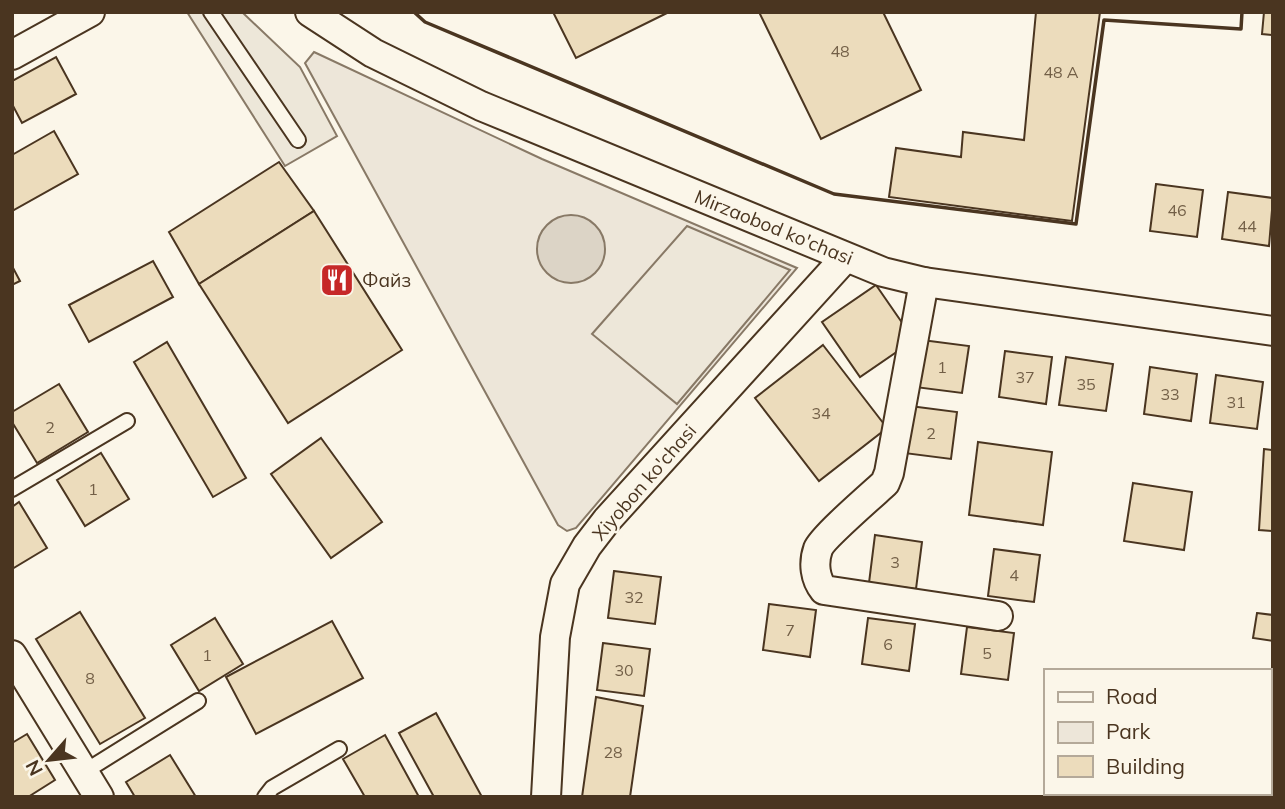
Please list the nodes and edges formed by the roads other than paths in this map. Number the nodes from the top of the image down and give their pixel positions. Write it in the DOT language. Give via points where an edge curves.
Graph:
graph roads {
  1 [pos="90,12"];
  2 [pos="211,12"];
  3 [pos="310,12"];
  4 [pos="12,55"];
  5 [pos="298,140"];
  6 [pos="845,258"];
  7 [pos="924,282"];
  8 [pos="1273,331"];
  9 [pos="127,421"];
  10 [pos="12,489"];
  11 [pos="998,616"];
  12 [pos="12,655"];
  13 [pos="198,701"];
  14 [pos="339,750"];
  15 [pos="84,772"];
  16 [pos="99,797"];
  17 [pos="265,797"];
  18 [pos="545,797"];
  1 -- 4 [label="street"];
  2 -- 5 [label="lane"];
  3 -- 6 [label="street, Mirzaobod ko'chasi" via="373,52 481,106"];
  6 -- 7 [label="street, Mirzaobod ko'chasi"];
  6 -- 18 [label="street, Xiyobon ko'chasi" via="607,520 565,584 555,637"];
  7 -- 8 [label="street, Mirzaobod ko'chasi"];
  7 -- 11 [label="street" via="889,472 885,483 818,547 817,582 824,590"];
  9 -- 10 [label="lane"];
  12 -- 15 [label="street"];
  13 -- 15 [label="lane"];
  14 -- 17 [label="lane" via="272,788"];
  15 -- 16 [label="street"];
}
